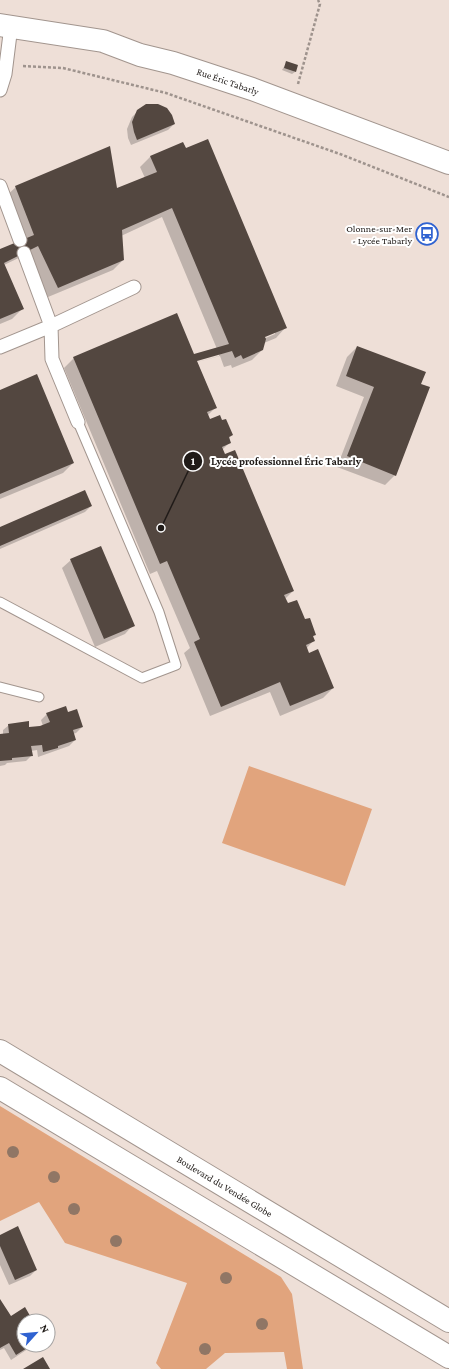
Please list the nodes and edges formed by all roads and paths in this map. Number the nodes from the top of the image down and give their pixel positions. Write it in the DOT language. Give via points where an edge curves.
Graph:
graph roads {
  1 [pos="318,0"];
  2 [pos="5,26"];
  3 [pos="6,66"];
  4 [pos="296,88"];
  5 [pos="0,90"];
  6 [pos="449,163"];
  7 [pos="0,186"];
  8 [pos="449,196"];
  9 [pos="20,240"];
  10 [pos="24,253"];
  11 [pos="134,287"];
  12 [pos="51,326"];
  13 [pos="0,347"];
  14 [pos="78,422"];
  15 [pos="0,602"];
  16 [pos="0,687"];
  17 [pos="39,697"];
  18 [pos="0,1051"];
  19 [pos="0,1088"];
  20 [pos="449,1320"];
  21 [pos="449,1357"];
  1 -- 4 [label="path" via="320,4"];
  2 -- 3 [label="street"];
  2 -- 6 [label="main road, Rue Éric Tabarly" via="103,41 252,89"];
  3 -- 5 [label="street"];
  3 -- 8 [label="path" via="63,68 166,92"];
  7 -- 9 [label="street"];
  10 -- 12 [label="street"];
  11 -- 12 [label="street"];
  12 -- 13 [label="street"];
  12 -- 14 [label="street" via="52,359"];
  14 -- 15 [label="lane" via="159,612 176,665 142,678"];
  16 -- 17 [label="lane"];
  18 -- 20 [label="main road, Boulevard du Vendée Globe"];
  19 -- 21 [label="main road"];
}
